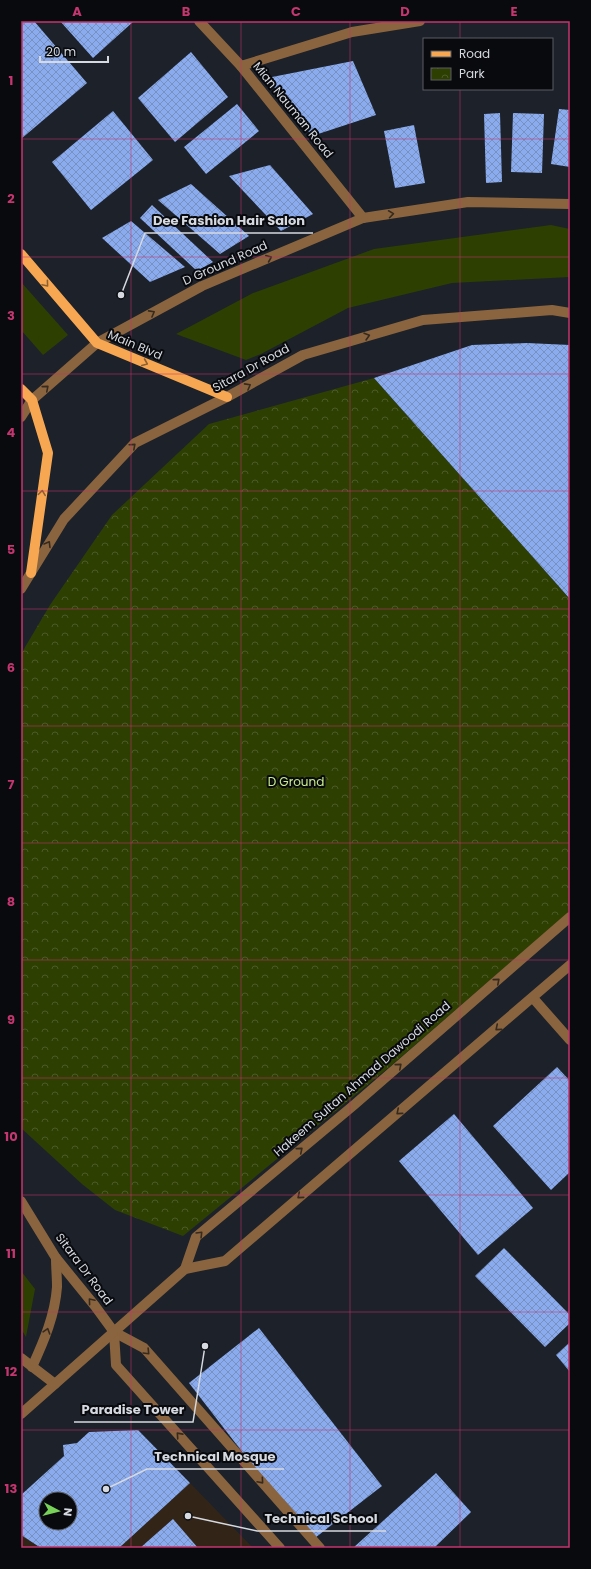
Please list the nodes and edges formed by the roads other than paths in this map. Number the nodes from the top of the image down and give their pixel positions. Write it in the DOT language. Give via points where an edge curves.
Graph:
graph roads {
  1 [pos="199,21"];
  2 [pos="420,21"];
  3 [pos="241,66"];
  4 [pos="570,204"];
  5 [pos="363,218"];
  6 [pos="21,254"];
  7 [pos="570,313"];
  8 [pos="97,343"];
  9 [pos="21,388"];
  10 [pos="227,397"];
  11 [pos="32,400"];
  12 [pos="21,417"];
  13 [pos="31,573"];
  14 [pos="21,589"];
  15 [pos="570,917"];
  16 [pos="570,965"];
  17 [pos="533,998"];
  18 [pos="570,1040"];
  19 [pos="21,1201"];
  20 [pos="56,1258"];
  21 [pos="185,1269"];
  22 [pos="114,1332"];
  23 [pos="21,1358"];
  24 [pos="32,1367"];
  25 [pos="55,1384"];
  26 [pos="21,1414"];
  27 [pos="280,1548"];
  28 [pos="320,1548"];
  1 -- 3 [label="street, Mian Nauman Road"];
  2 -- 3 [label="street" via="352,32"];
  3 -- 5 [label="street, Mian Nauman Road"];
  5 -- 4 [label="street, D Ground Road, one-way" via="468,202"];
  8 -- 5 [label="street, D Ground Road, one-way" via="202,286"];
  6 -- 8 [label="main road, Main Blvd, one-way"];
  10 -- 7 [label="street, Sitara Dr Road, one-way" via="302,355 424,320 552,310"];
  8 -- 10 [label="main road, Main Blvd, one-way"];
  11 -- 8 [label="street, D Ground Road, one-way"];
  9 -- 11 [label="main road"];
  13 -- 10 [label="street, Sitara Dr Road, one-way" via="64,519 135,443"];
  11 -- 12 [label="street, D Ground Road"];
  13 -- 11 [label="main road, one-way" via="48,453"];
  13 -- 14 [label="street, Sitara Dr Road"];
  21 -- 15 [label="street, Hakeem Sultan Ahmad Dawoodi Road, one-way" via="196,1237 354,1105"];
  16 -- 17 [label="street"];
  17 -- 18 [label="street"];
  17 -- 21 [label="street, one-way" via="225,1261"];
  19 -- 20 [label="street, Sitara Dr Road"];
  22 -- 20 [label="street, Sitara Dr Road, one-way"];
  24 -- 20 [label="street, one-way" via="44,1342 52,1315 57,1287"];
  21 -- 22 [label="street, Hakeem Sultan Ahmad Dawoodi Road"];
  22 -- 25 [label="street, Hakeem Sultan Ahmad Dawoodi Road"];
  27 -- 22 [label="street, one-way" via="116,1365"];
  22 -- 28 [label="street, Sitara Dr Road, one-way" via="144,1348"];
  23 -- 24 [label="street"];
  24 -- 25 [label="street"];
  25 -- 26 [label="street, Hakeem Sultan Ahmad Dawoodi Road"];
}
